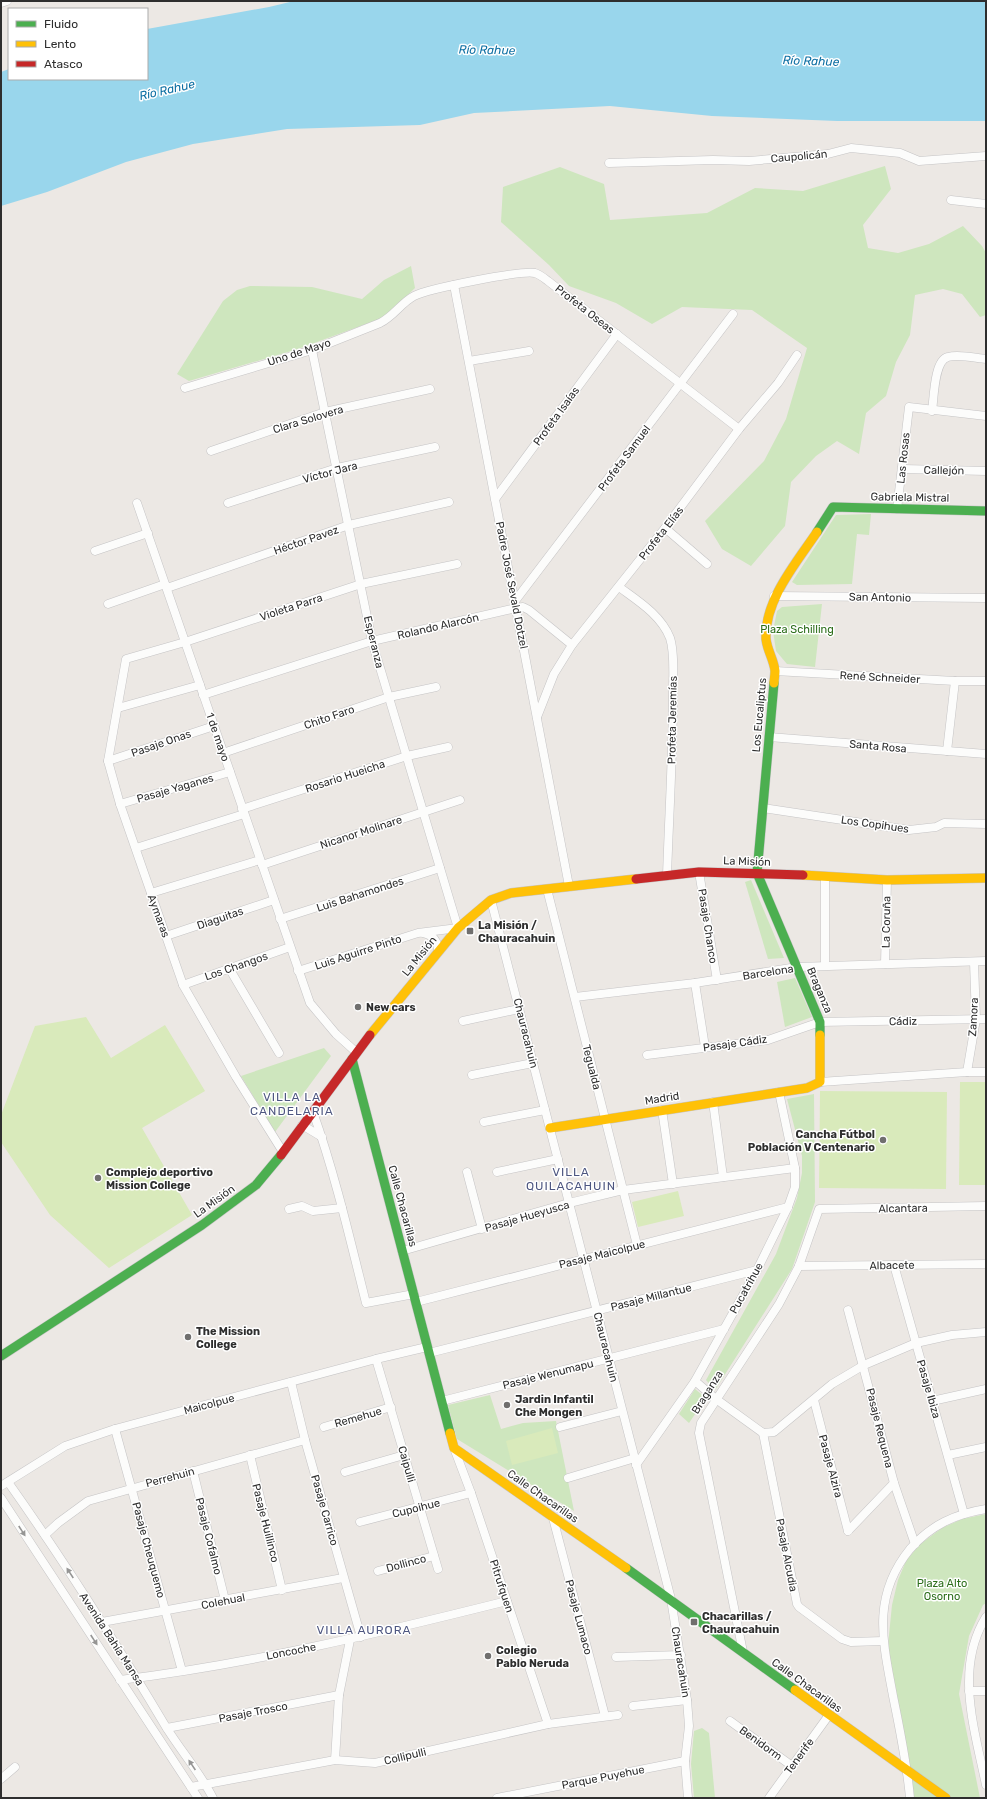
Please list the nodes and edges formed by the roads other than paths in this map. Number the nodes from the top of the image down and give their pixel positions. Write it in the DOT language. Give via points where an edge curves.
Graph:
graph roads {
  1 [pos="986,156"];
  2 [pos="609,163"];
  3 [pos="951,200"];
  4 [pos="986,204"];
  5 [pos="454,285"];
  6 [pos="405,302"];
  7 [pos="733,314"];
  8 [pos="617,334"];
  9 [pos="312,350"];
  10 [pos="529,351"];
  11 [pos="797,355"];
  12 [pos="986,359"];
  13 [pos="469,361"];
  14 [pos="681,383"];
  15 [pos="184,388"];
  16 [pos="430,389"];
  17 [pos="932,411"];
  18 [pos="325,412"];
  19 [pos="986,416"];
  20 [pos="739,429"];
  21 [pos="435,447"];
  22 [pos="211,451"];
  23 [pos="337,468"];
  24 [pos="903,469"];
  25 [pos="986,471"];
  26 [pos="495,499"];
  27 [pos="449,502"];
  28 [pos="137,503"];
  29 [pos="228,503"];
  30 [pos="833,507"];
  31 [pos="897,509"];
  32 [pos="986,511"];
  33 [pos="349,525"];
  34 [pos="665,528"];
  35 [pos="148,533"];
  36 [pos="95,551"];
  37 [pos="457,564"];
  38 [pos="706,564"];
  39 [pos="361,584"];
  40 [pos="166,586"];
  41 [pos="619,587"];
  42 [pos="774,596"];
  43 [pos="986,598"];
  44 [pos="108,604"];
  45 [pos="516,605"];
  46 [pos="372,641"];
  47 [pos="185,642"];
  48 [pos="572,645"];
  49 [pos="126,659"];
  50 [pos="775,671"];
  51 [pos="954,681"];
  52 [pos="986,681"];
  53 [pos="200,685"];
  54 [pos="436,687"];
  55 [pos="203,695"];
  56 [pos="389,697"];
  57 [pos="118,708"];
  58 [pos="537,718"];
  59 [pos="214,726"];
  60 [pos="769,737"];
  61 [pos="448,748"];
  62 [pos="947,751"];
  63 [pos="223,752"];
  64 [pos="986,754"];
  65 [pos="407,756"];
  66 [pos="108,761"];
  67 [pos="230,772"];
  68 [pos="460,800"];
  69 [pos="120,804"];
  70 [pos="763,808"];
  71 [pos="243,811"];
  72 [pos="423,812"];
  73 [pos="986,824"];
  74 [pos="136,848"];
  75 [pos="261,862"];
  76 [pos="440,868"];
  77 [pos="699,872"];
  78 [pos="757,873"];
  79 [pos="668,876"];
  80 [pos="825,877"];
  81 [pos="986,878"];
  82 [pos="886,880"];
  83 [pos="570,886"];
  84 [pos="547,889"];
  85 [pos="151,893"];
  86 [pos="274,900"];
  87 [pos="491,900"];
  88 [pos="280,920"];
  89 [pos="458,928"];
  90 [pos="418,932"];
  91 [pos="166,936"];
  92 [pos="290,948"];
  93 [pos="438,952"];
  94 [pos="986,961"];
  95 [pos="974,962"];
  96 [pos="885,964"];
  97 [pos="825,965"];
  98 [pos="797,967"];
  99 [pos="229,968"];
  100 [pos="298,970"];
  101 [pos="717,980"];
  102 [pos="695,983"];
  103 [pos="183,985"];
  104 [pos="575,997"];
  105 [pos="520,1009"];
  106 [pos="976,1019"];
  107 [pos="986,1019"];
  108 [pos="463,1021"];
  109 [pos="820,1022"];
  110 [pos="705,1048"];
  111 [pos="279,1053"];
  112 [pos="647,1055"];
  113 [pos="354,1056"];
  114 [pos="533,1062"];
  115 [pos="967,1072"];
  116 [pos="986,1072"];
  117 [pos="472,1075"];
  118 [pos="820,1082"];
  119 [pos="779,1092"];
  120 [pos="713,1102"];
  121 [pos="545,1110"];
  122 [pos="662,1110"];
  123 [pos="313,1112"];
  124 [pos="605,1119"];
  125 [pos="484,1122"];
  126 [pos="302,1125"];
  127 [pos="550,1128"];
  128 [pos="322,1137"];
  129 [pos="283,1152"];
  130 [pos="558,1159"];
  131 [pos="795,1168"];
  132 [pos="467,1172"];
  133 [pos="497,1172"];
  134 [pos="724,1177"];
  135 [pos="673,1184"];
  136 [pos="623,1190"];
  137 [pos="569,1203"];
  138 [pos="986,1206"];
  139 [pos="788,1207"];
  140 [pos="342,1208"];
  141 [pos="289,1209"];
  142 [pos="819,1209"];
  143 [pos="482,1229"];
  144 [pos="637,1245"];
  145 [pos="402,1251"];
  146 [pos="584,1259"];
  147 [pos="986,1264"];
  148 [pos="894,1265"];
  149 [pos="799,1266"];
  150 [pos="756,1270"];
  151 [pos="415,1298"];
  152 [pos="848,1310"];
  153 [pos="597,1311"];
  154 [pos="724,1329"];
  155 [pos="986,1332"];
  156 [pos="916,1343"];
  157 [pos="428,1350"];
  158 [pos="1,1356"];
  159 [pos="609,1358"];
  160 [pos="376,1359"];
  161 [pos="864,1365"];
  162 [pos="695,1381"];
  163 [pos="291,1382"];
  164 [pos="986,1389"];
  165 [pos="716,1399"];
  166 [pos="442,1400"];
  167 [pos="814,1400"];
  168 [pos="932,1401"];
  169 [pos="391,1407"];
  170 [pos="622,1410"];
  171 [pos="324,1427"];
  172 [pos="560,1427"];
  173 [pos="114,1429"];
  174 [pos="763,1433"];
  175 [pos="305,1440"];
  176 [pos="986,1447"];
  177 [pos="454,1448"];
  178 [pos="250,1455"];
  179 [pos="404,1455"];
  180 [pos="948,1455"];
  181 [pos="635,1462"];
  182 [pos="192,1471"];
  183 [pos="345,1472"];
  184 [pos="568,1478"];
  185 [pos="894,1483"];
  186 [pos="4,1484"];
  187 [pos="131,1488"];
  188 [pos="471,1493"];
  189 [pos="1,1498"];
  190 [pos="420,1507"];
  191 [pos="986,1509"];
  192 [pos="964,1514"];
  193 [pos="553,1518"];
  194 [pos="360,1522"];
  195 [pos="45,1535"];
  196 [pos="914,1544"];
  197 [pos="434,1556"];
  198 [pos="438,1569"];
  199 [pos="378,1571"];
  200 [pos="343,1578"];
  201 [pos="282,1590"];
  202 [pos="670,1599"];
  203 [pos="225,1600"];
  204 [pos="507,1601"];
  205 [pos="166,1612"];
  206 [pos="986,1618"];
  207 [pos="102,1622"];
  208 [pos="361,1637"];
  209 [pos="350,1640"];
  210 [pos="883,1641"];
  211 [pos="744,1653"];
  212 [pos="681,1655"];
  213 [pos="616,1656"];
  214 [pos="182,1671"];
  215 [pos="138,1678"];
  216 [pos="120,1680"];
  217 [pos="969,1691"];
  218 [pos="986,1691"];
  219 [pos="339,1695"];
  220 [pos="687,1700"];
  221 [pos="633,1706"];
  222 [pos="618,1715"];
  223 [pos="829,1715"];
  224 [pos="605,1716"];
  225 [pos="730,1721"];
  226 [pos="548,1724"];
  227 [pos="167,1728"];
  228 [pos="335,1760"];
  229 [pos="685,1761"];
  230 [pos="792,1766"];
  231 [pos="15,1767"];
  232 [pos="908,1771"];
  233 [pos="1,1778"];
  234 [pos="205,1783"];
  235 [pos="986,1785"];
  236 [pos="191,1786"];
  237 [pos="516,1796"];
  238 [pos="198,1798"];
  239 [pos="213,1798"];
  240 [pos="497,1798"];
  241 [pos="688,1798"];
  242 [pos="769,1798"];
  243 [pos="910,1798"];
  244 [pos="946,1798"];
  1 -- 2 [label="street, Caupolicán" via="919,161 900,153 851,148 828,154 749,161"];
  3 -- 4 [label="street"];
  5 -- 6 [label="street, Profeta Oseas" via="415,296"];
  5 -- 8 [label="street, Profeta Oseas" via="535,273"];
  5 -- 13 [label="street, Padre José Sevald Dotzel"];
  6 -- 9 [label="street, Uno de Mayo" via="390,318"];
  7 -- 14 [label="street, Profeta Samuel"];
  8 -- 14 [label="street, Profeta Oseas"];
  8 -- 26 [label="street, Profeta Isaías"];
  9 -- 15 [label="street, Uno de Mayo"];
  9 -- 18 [label="street, Esperanza"];
  10 -- 13 [label="street"];
  11 -- 20 [label="street, Profeta Elías" via="778,383"];
  12 -- 17 [label="street" via="950,356 943,359 938,366"];
  13 -- 26 [label="street, Padre José Sevald Dotzel"];
  14 -- 20 [label="street, Profeta Oseas"];
  14 -- 45 [label="street, Profeta Samuel"];
  16 -- 18 [label="street, Clara Solovera"];
  17 -- 19 [label="street"];
  17 -- 24 [label="street, Las Rosas" via="909,408"];
  18 -- 22 [label="street, Clara Solovera"];
  18 -- 23 [label="street, Esperanza"];
  20 -- 34 [label="street, Profeta Elías"];
  21 -- 23 [label="street, Víctor Jara"];
  23 -- 29 [label="street, Víctor Jara"];
  23 -- 33 [label="street, Esperanza"];
  24 -- 25 [label="street, Callejón"];
  24 -- 31 [label="street, Las Rosas"];
  26 -- 45 [label="street, Padre José Sevald Dotzel"];
  27 -- 33 [label="street, Héctor Pavez"];
  28 -- 35 [label="street, 1 de mayo"];
  30 -- 31 [label="street, Gabriela Mistral"];
  30 -- 42 [label="street, Los Eucaliptus"];
  31 -- 32 [label="street, Gabriela Mistral"];
  33 -- 39 [label="street, Esperanza"];
  33 -- 40 [label="street, Héctor Pavez"];
  34 -- 38 [label="street"];
  34 -- 41 [label="street, Profeta Elías"];
  35 -- 36 [label="street"];
  35 -- 40 [label="street, 1 de mayo"];
  37 -- 39 [label="street, Violeta Parra"];
  39 -- 46 [label="street, Esperanza"];
  39 -- 47 [label="street, Violeta Parra"];
  40 -- 44 [label="street, Héctor Pavez"];
  40 -- 47 [label="street, 1 de mayo"];
  41 -- 48 [label="street, Profeta Elías"];
  41 -- 79 [label="street, Profeta Jeremías" via="650,610 664,626 670,640 673,662 673,708"];
  42 -- 43 [label="street, San Antonio"];
  42 -- 50 [label="street, Los Eucaliptus" via="768,614 766,633 768,653"];
  45 -- 46 [label="street, Rolando Alarcón"];
  45 -- 48 [label="street" via="529,610"];
  45 -- 58 [label="street, Padre José Sevald Dotzel"];
  46 -- 55 [label="street, Rolando Alarcón"];
  46 -- 56 [label="street, Esperanza"];
  47 -- 49 [label="street, Violeta Parra"];
  47 -- 53 [label="street, 1 de mayo"];
  48 -- 58 [label="street, Profeta Elías" via="554,674"];
  49 -- 57 [label="street, Aymaras"];
  50 -- 51 [label="street, René Schneider"];
  50 -- 60 [label="street, Los Eucaliptus"];
  51 -- 52 [label="street, René Schneider"];
  51 -- 62 [label="street"];
  53 -- 55 [label="street, 1 de mayo"];
  53 -- 57 [label="street"];
  54 -- 56 [label="street, Chito Faro"];
  55 -- 59 [label="street, 1 de mayo"];
  56 -- 63 [label="street, Chito Faro"];
  56 -- 65 [label="street, Esperanza"];
  57 -- 66 [label="street, Aymaras"];
  58 -- 83 [label="street, Padre José Sevald Dotzel"];
  59 -- 63 [label="street, 1 de mayo"];
  59 -- 66 [label="street, Pasaje Onas"];
  60 -- 62 [label="street, Santa Rosa"];
  60 -- 70 [label="street, Los Eucaliptus"];
  61 -- 65 [label="street, Rosario Hueicha"];
  62 -- 64 [label="street, Santa Rosa"];
  63 -- 67 [label="street, 1 de mayo"];
  65 -- 71 [label="street, Rosario Hueicha"];
  65 -- 72 [label="street, Esperanza"];
  66 -- 69 [label="street, Aymaras"];
  67 -- 69 [label="street, Pasaje Yaganes"];
  67 -- 71 [label="street, 1 de mayo"];
  68 -- 72 [label="street, Nicanor Molinare"];
  69 -- 74 [label="street, Aymaras"];
  70 -- 73 [label="street, Los Copihues" via="909,830 936,827 944,823"];
  70 -- 78 [label="street, Los Eucaliptus"];
  71 -- 74 [label="street, Rosario Hueicha"];
  71 -- 75 [label="street, 1 de mayo"];
  72 -- 75 [label="street, Nicanor Molinare"];
  72 -- 76 [label="street, Esperanza"];
  74 -- 85 [label="street, Aymaras"];
  75 -- 85 [label="street, Nicanor Molinare"];
  75 -- 86 [label="street, 1 de mayo"];
  76 -- 88 [label="street, Luis Bahamondes"];
  76 -- 89 [label="street, Esperanza"];
  77 -- 78 [label="street, La Misión"];
  77 -- 79 [label="street, La Misión"];
  77 -- 101 [label="street, Pasaje Chanco"];
  78 -- 80 [label="street, La Misión"];
  78 -- 98 [label="street, Braganza"];
  79 -- 83 [label="street, La Misión"];
  80 -- 82 [label="street, La Misión"];
  80 -- 97 [label="street"];
  81 -- 82 [label="street, La Misión"];
  82 -- 96 [label="street, La Coruña"];
  83 -- 84 [label="street, La Misión"];
  84 -- 87 [label="street, La Misión" via="511,893"];
  84 -- 104 [label="street, Tegualda"];
  85 -- 91 [label="street, Aymaras"];
  86 -- 88 [label="street, 1 de mayo"];
  86 -- 91 [label="street, Diaguitas"];
  87 -- 89 [label="street, La Misión"];
  87 -- 105 [label="street, Chauracahuin"];
  88 -- 92 [label="street, 1 de mayo"];
  89 -- 90 [label="street, Luis Aguirre Pinto"];
  89 -- 93 [label="street, La Misión"];
  90 -- 93 [label="street" via="432,936"];
  90 -- 100 [label="street, Luis Aguirre Pinto"];
  91 -- 103 [label="street, Aymaras"];
  92 -- 99 [label="street, Los Changos"];
  92 -- 100 [label="street, 1 de mayo"];
  93 -- 113 [label="street, La Misión"];
  94 -- 95 [label="street, Barcelona"];
  95 -- 96 [label="street, Barcelona"];
  95 -- 106 [label="street, Zamora"];
  96 -- 97 [label="street, Barcelona"];
  97 -- 98 [label="street, Barcelona"];
  98 -- 101 [label="street, Barcelona"];
  98 -- 109 [label="street, Braganza"];
  99 -- 103 [label="street, Los Changos"];
  99 -- 111 [label="street"];
  100 -- 113 [label="street, 1 de mayo" via="310,1003"];
  101 -- 102 [label="street, Barcelona"];
  102 -- 104 [label="street, Barcelona"];
  102 -- 110 [label="street"];
  103 -- 129 [label="street, Aymaras"];
  104 -- 124 [label="street, Tegualda"];
  105 -- 108 [label="street"];
  105 -- 114 [label="street, Chauracahuin"];
  106 -- 107 [label="street, Cádiz"];
  106 -- 109 [label="street, Cádiz"];
  106 -- 115 [label="street, Zamora"];
  109 -- 110 [label="street, Pasaje Cádiz" via="768,1040"];
  109 -- 118 [label="street, Braganza"];
  110 -- 112 [label="street, Pasaje Cádiz"];
  113 -- 123 [label="street, La Misión"];
  113 -- 145 [label="street, Calle Chacarillas"];
  114 -- 117 [label="street"];
  114 -- 121 [label="street, Chauracahuin"];
  115 -- 116 [label="street"];
  115 -- 118 [label="street"];
  118 -- 119 [label="street" via="807,1088"];
  119 -- 120 [label="street, Madrid"];
  119 -- 131 [label="street, Pucatrihue"];
  120 -- 122 [label="street, Madrid"];
  120 -- 134 [label="street"];
  121 -- 125 [label="street"];
  121 -- 127 [label="street, Chauracahuin"];
  122 -- 124 [label="street, Madrid"];
  122 -- 135 [label="street"];
  123 -- 126 [label="street, La Misión"];
  123 -- 128 [label="street"];
  124 -- 127 [label="street, Madrid"];
  124 -- 136 [label="street, Tegualda"];
  126 -- 128 [label="street"];
  126 -- 129 [label="street, La Misión"];
  127 -- 130 [label="street, Chauracahuin"];
  128 -- 140 [label="street"];
  129 -- 158 [label="street, La Misión" via="256,1185 202,1225"];
  130 -- 133 [label="street"];
  130 -- 137 [label="street, Chauracahuin"];
  131 -- 134 [label="street, Pasaje Hueyusca"];
  131 -- 139 [label="street, Pucatrihue" via="795,1187"];
  132 -- 143 [label="street"];
  134 -- 135 [label="street, Pasaje Hueyusca"];
  135 -- 136 [label="street, Pasaje Hueyusca"];
  136 -- 137 [label="street, Pasaje Hueyusca"];
  136 -- 144 [label="street, Tegualda"];
  137 -- 143 [label="street, Pasaje Hueyusca"];
  137 -- 146 [label="street, Chauracahuin"];
  138 -- 142 [label="street, Alcantara"];
  139 -- 144 [label="street, Pasaje Maicolpue"];
  139 -- 150 [label="street, Pucatrihue"];
  140 -- 141 [label="street" via="313,1211 302,1206"];
  140 -- 151 [label="street" via="366,1303"];
  142 -- 149 [label="street, Braganza"];
  143 -- 145 [label="street, Pasaje Hueyusca"];
  144 -- 146 [label="street, Pasaje Maicolpue"];
  145 -- 151 [label="street, Calle Chacarillas"];
  146 -- 151 [label="street, Pasaje Maicolpue"];
  146 -- 153 [label="street, Chauracahuin"];
  147 -- 148 [label="street, Albacete"];
  148 -- 149 [label="street, Albacete"];
  148 -- 156 [label="street, Pasaje Ibiza"];
  149 -- 165 [label="street, Braganza" via="779,1304"];
  150 -- 153 [label="street, Pasaje Millantue"];
  150 -- 154 [label="street, Pucatrihue"];
  151 -- 157 [label="street, Calle Chacarillas"];
  152 -- 161 [label="street, Pasaje Requena"];
  153 -- 157 [label="street, Pasaje Millantue"];
  153 -- 159 [label="street, Chauracahuin"];
  154 -- 159 [label="street, Pasaje Wenumapu"];
  154 -- 162 [label="street, Pucatrihue"];
  155 -- 156 [label="street" via="952,1335"];
  156 -- 161 [label="street"];
  156 -- 168 [label="street, Pasaje Ibiza"];
  157 -- 160 [label="street, Maicolpue"];
  157 -- 166 [label="street, Calle Chacarillas"];
  159 -- 166 [label="street, Pasaje Wenumapu"];
  159 -- 170 [label="street, Chauracahuin"];
  160 -- 163 [label="street, Maicolpue"];
  160 -- 169 [label="street, Caipulli"];
  161 -- 167 [label="street" via="832,1384"];
  161 -- 185 [label="street, Pasaje Requena"];
  162 -- 165 [label="street"];
  162 -- 181 [label="street, Pucatrihue"];
  163 -- 173 [label="street, Maicolpue"];
  163 -- 175 [label="street, Pasaje Carrico"];
  164 -- 168 [label="street"];
  165 -- 174 [label="street"];
  165 -- 211 [label="street, Braganza" via="701,1423 699,1433"];
  166 -- 177 [label="street, Calle Chacarillas"];
  167 -- 174 [label="street" via="774,1432"];
  167 -- 185 [label="street, Pasaje Alzira" via="848,1532"];
  168 -- 180 [label="street, Pasaje Ibiza"];
  169 -- 171 [label="street, Remehue"];
  169 -- 179 [label="street, Caipulli"];
  170 -- 172 [label="street"];
  170 -- 181 [label="street, Chauracahuin"];
  173 -- 186 [label="street, Maicolpue" via="65,1446"];
  173 -- 187 [label="street, Pasaje Cheuquemo"];
  174 -- 210 [label="street, Pasaje Alcudia" via="795,1599 799,1607 842,1639 851,1642"];
  175 -- 178 [label="street, Perrehuin"];
  175 -- 200 [label="street, Pasaje Carrico"];
  176 -- 180 [label="street"];
  177 -- 188 [label="street, Pitrufquen"];
  177 -- 193 [label="street, Calle Chacarillas"];
  178 -- 182 [label="street, Perrehuin"];
  178 -- 201 [label="street, Pasaje Huillinco"];
  179 -- 183 [label="street"];
  179 -- 190 [label="street, Caipulli"];
  180 -- 192 [label="street, Pasaje Ibiza"];
  181 -- 184 [label="street"];
  181 -- 202 [label="street, Chauracahuin"];
  182 -- 187 [label="street, Perrehuin"];
  182 -- 203 [label="street, Pasaje Cofalmo"];
  185 -- 196 [label="street, Pasaje Requena"];
  186 -- 195 [label="street, Avenida Bahía Mansa"];
  187 -- 195 [label="street, Perrehuin" via="88,1501"];
  187 -- 205 [label="street, Pasaje Cheuquemo"];
  188 -- 190 [label="street, Cupoihue"];
  188 -- 204 [label="street, Pitrufquen"];
  189 -- 216 [label="street, Avenida Bahía Mansa, one-way"];
  190 -- 194 [label="street, Cupoihue"];
  190 -- 197 [label="street, Caipulli"];
  191 -- 192 [label="street"];
  192 -- 196 [label="street" via="940,1524"];
  193 -- 202 [label="street, Calle Chacarillas"];
  193 -- 224 [label="street, Pasaje Lumaco"];
  207 -- 195 [label="street, Avenida Bahía Mansa, one-way"];
  196 -- 210 [label="street" via="899,1566 888,1592 883,1616"];
  197 -- 198 [label="street, Caipulli"];
  197 -- 199 [label="street, Dollinco"];
  200 -- 201 [label="street, Colehual"];
  200 -- 208 [label="street, Pasaje Carrico"];
  201 -- 203 [label="street, Colehual"];
  202 -- 211 [label="street, Calle Chacarillas"];
  202 -- 212 [label="street, Chauracahuin"];
  203 -- 205 [label="street, Colehual"];
  204 -- 208 [label="street, Loncoche"];
  204 -- 226 [label="street, Pitrufquen"];
  205 -- 207 [label="street, Colehual"];
  205 -- 214 [label="street, Pasaje Cheuquemo"];
  206 -- 217 [label="street" via="972,1654"];
  207 -- 215 [label="street, Avenida Bahía Mansa"];
  208 -- 209 [label="street, Loncoche"];
  209 -- 214 [label="street, Loncoche"];
  209 -- 219 [label="street"];
  210 -- 232 [label="street"];
  211 -- 223 [label="street, Calle Chacarillas"];
  212 -- 213 [label="street"];
  212 -- 220 [label="street, Chauracahuin"];
  214 -- 215 [label="street, Loncoche"];
  215 -- 216 [label="street, Loncoche"];
  215 -- 227 [label="street, Avenida Bahía Mansa"];
  216 -- 236 [label="street, Avenida Bahía Mansa"];
  217 -- 218 [label="street"];
  217 -- 235 [label="street"];
  219 -- 227 [label="street, Pasaje Trosco"];
  219 -- 228 [label="street"];
  220 -- 221 [label="street"];
  220 -- 229 [label="street, Chauracahuin" via="690,1726"];
  222 -- 224 [label="street, Collipulli"];
  223 -- 230 [label="street, Tenerife"];
  223 -- 232 [label="street, Calle Chacarillas"];
  224 -- 226 [label="street, Collipulli"];
  225 -- 230 [label="street, Benidorm"];
  226 -- 228 [label="street, Collipulli" via="375,1763"];
  234 -- 227 [label="street, Avenida Bahía Mansa, one-way"];
  228 -- 234 [label="street, Collipulli"];
  229 -- 237 [label="street, Parque Puyehue"];
  229 -- 241 [label="street, Chauracahuin"];
  230 -- 242 [label="street, Tenerife"];
  231 -- 233 [label="street"];
  232 -- 243 [label="street"];
  232 -- 244 [label="street, Calle Chacarillas"];
  234 -- 236 [label="street, Collipulli"];
  234 -- 239 [label="street, Avenida Bahía Mansa"];
  236 -- 238 [label="street, Avenida Bahía Mansa"];
  237 -- 240 [label="street, Parque Puyehue"];
}
